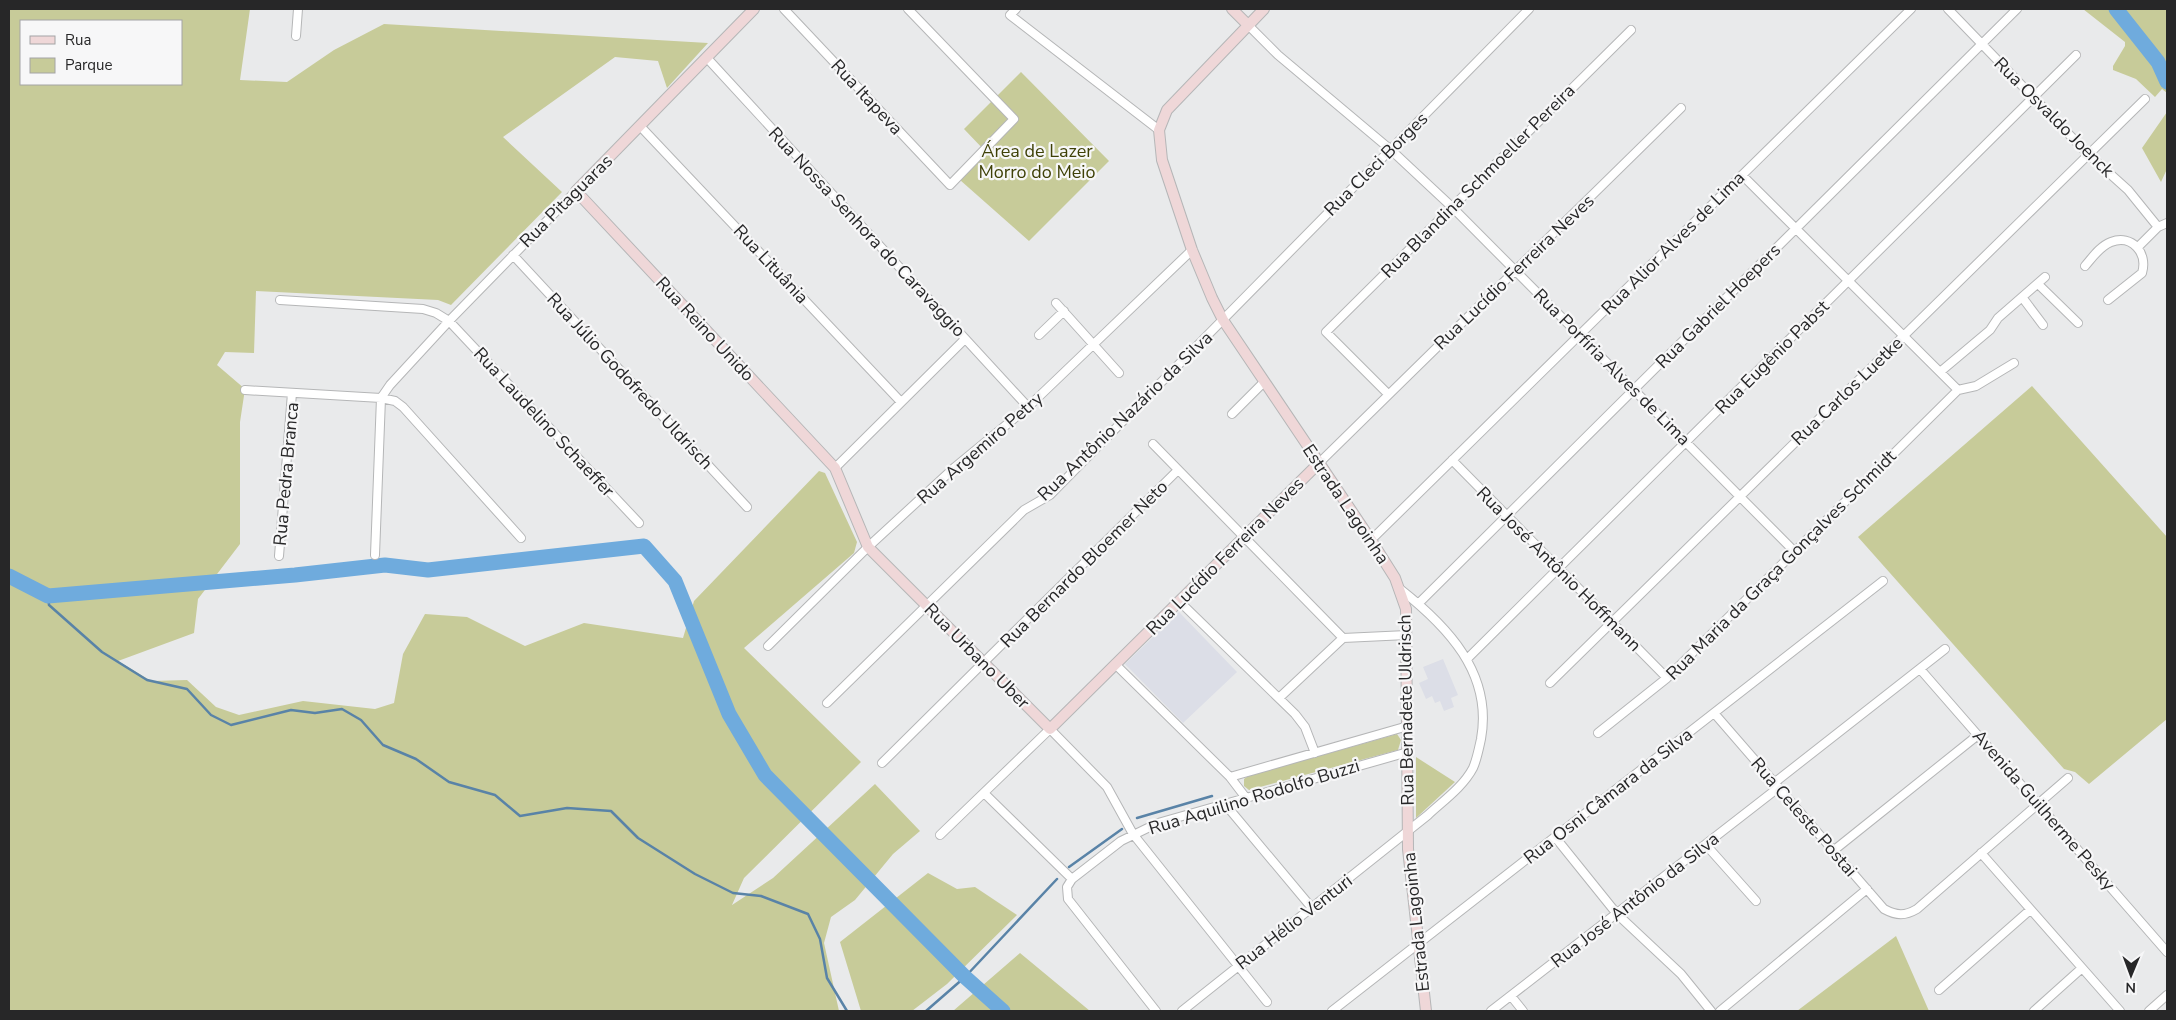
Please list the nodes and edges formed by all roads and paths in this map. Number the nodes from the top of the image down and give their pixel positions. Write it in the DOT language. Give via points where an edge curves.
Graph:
graph roads {
  1 [pos="298,9"];
  2 [pos="754,9"];
  3 [pos="784,9"];
  4 [pos="908,9"];
  5 [pos="1232,9"];
  6 [pos="1264,9"];
  7 [pos="1530,9"];
  8 [pos="1911,9"];
  9 [pos="1948,9"];
  10 [pos="2017,9"];
  11 [pos="1012,12"];
  12 [pos="1248,25"];
  13 [pos="1631,30"];
  14 [pos="296,36"];
  15 [pos="1982,44"];
  16 [pos="2076,55"];
  17 [pos="707,58"];
  18 [pos="2033,98"];
  19 [pos="2144,99"];
  20 [pos="1680,108"];
  21 [pos="640,126"];
  22 [pos="1159,130"];
  23 [pos="1391,150"];
  24 [pos="2088,154"];
  25 [pos="1742,175"];
  26 [pos="576,190"];
  27 [pos="1452,207"];
  28 [pos="2167,223"];
  29 [pos="2158,227"];
  30 [pos="1796,228"];
  31 [pos="2138,248"];
  32 [pos="1192,250"];
  33 [pos="513,255"];
  34 [pos="2085,266"];
  35 [pos="1516,270"];
  36 [pos="2045,277"];
  37 [pos="1848,281"];
  38 [pos="2038,284"];
  39 [pos="2022,297"];
  40 [pos="280,300"];
  41 [pos="2108,300"];
  42 [pos="1056,303"];
  43 [pos="1064,311"];
  44 [pos="449,320"];
  45 [pos="1223,320"];
  46 [pos="2078,323"];
  47 [pos="2043,325"];
  48 [pos="1580,334"];
  49 [pos="1039,335"];
  50 [pos="1904,336"];
  51 [pos="965,339"];
  52 [pos="1093,344"];
  53 [pos="2014,363"];
  54 [pos="1940,372"];
  55 [pos="1119,373"];
  56 [pos="1264,382"];
  57 [pos="1634,389"];
  58 [pos="245,390"];
  59 [pos="1958,390"];
  60 [pos="292,393"];
  61 [pos="1388,394"];
  62 [pos="381,398"];
  63 [pos="901,402"];
  64 [pos="1028,407"];
  65 [pos="1232,414"];
  66 [pos="1686,442"];
  67 [pos="1153,444"];
  68 [pos="1452,460"];
  69 [pos="1318,463"];
  70 [pos="835,468"];
  71 [pos="1178,470"];
  72 [pos="1740,496"];
  73 [pos="747,507"];
  74 [pos="1507,516"];
  75 [pos="639,523"];
  76 [pos="1244,536"];
  77 [pos="521,538"];
  78 [pos="1371,540"];
  79 [pos="868,547"];
  80 [pos="1794,551"];
  81 [pos="279,556"];
  82 [pos="375,556"];
  83 [pos="1558,568"];
  84 [pos="1883,581"];
  85 [pos="1400,588"];
  86 [pos="1179,601"];
  87 [pos="1419,603"];
  88 [pos="927,606"];
  89 [pos="1612,622"];
  90 [pos="1407,635"];
  91 [pos="1343,638"];
  92 [pos="768,646"];
  93 [pos="1945,649"];
  94 [pos="1468,658"];
  95 [pos="984,663"];
  96 [pos="1115,664"];
  97 [pos="1920,669"];
  98 [pos="1666,678"];
  99 [pos="1550,683"];
  100 [pos="1279,698"];
  101 [pos="827,703"];
  102 [pos="1714,713"];
  103 [pos="1408,726"];
  104 [pos="1050,729"];
  105 [pos="1598,733"];
  106 [pos="1978,735"];
  107 [pos="1408,752"];
  108 [pos="1316,753"];
  109 [pos="882,763"];
  110 [pos="1230,777"];
  111 [pos="2068,778"];
  112 [pos="1776,786"];
  113 [pos="984,793"];
  114 [pos="1246,798"];
  115 [pos="1225,804"];
  116 [pos="2038,804"];
  117 [pos="1407,832"];
  118 [pos="1134,834"];
  119 [pos="940,835"];
  120 [pos="1555,838"];
  121 [pos="1706,845"];
  122 [pos="1834,851"];
  123 [pos="1981,853"];
  124 [pos="1072,879"];
  125 [pos="1867,890"];
  126 [pos="1756,901"];
  127 [pos="1312,908"];
  128 [pos="2030,910"];
  129 [pos="1617,914"];
  130 [pos="1418,944"];
  131 [pos="2167,952"];
  132 [pos="1239,966"];
  133 [pos="2082,968"];
  134 [pos="1939,990"];
  135 [pos="2167,995"];
  136 [pos="1511,996"];
  137 [pos="1267,1002"];
  138 [pos="1156,1011"];
  139 [pos="1182,1011"];
  140 [pos="1332,1011"];
  141 [pos="1426,1011"];
  142 [pos="1491,1011"];
  143 [pos="1523,1011"];
  144 [pos="1711,1011"];
  145 [pos="1720,1011"];
  146 [pos="2034,1011"];
  147 [pos="2120,1011"];
  148 [pos="2149,1011"];
  1 -- 14 [label="street"];
  2 -- 17 [label="street, Rua Pitaguaras"];
  3 -- 4 [label="street, Rua Itapeva" via="950,185 1014,119"];
  5 -- 12 [label="street"];
  6 -- 12 [label="street"];
  7 -- 23 [label="street, Rua Cleci Borges"];
  8 -- 25 [label="street, Rua Alior Alves de Lima"];
  9 -- 15 [label="street, Rua Osvaldo Joenck"];
  10 -- 15 [label="street, Rua Gabriel Hoepers"];
  11 -- 22 [label="street"];
  12 -- 22 [label="street" via="1173,102"];
  12 -- 23 [label="street, Rua Porfíria Alves de Lima" via="1278,55"];
  13 -- 27 [label="street, Rua Blandina Schmoeller Pereira"];
  15 -- 18 [label="street, Rua Osvaldo Joenck"];
  15 -- 30 [label="street, Rua Gabriel Hoepers"];
  16 -- 18 [label="street, Rua Eugênio Pabst"];
  17 -- 21 [label="street, Rua Pitaguaras"];
  17 -- 51 [label="street, Rua Nossa Senhora do Caravaggio"];
  18 -- 24 [label="street, Rua Osvaldo Joenck"];
  18 -- 37 [label="street, Rua Eugênio Pabst"];
  19 -- 24 [label="street, Rua Carlos Luetke"];
  20 -- 35 [label="street, Rua Lucídio Ferreira Neves"];
  21 -- 26 [label="street, Rua Pitaguaras"];
  21 -- 63 [label="street, Rua Lituânia"];
  22 -- 32 [label="street, Estrada Lagoinha" via="1162,160"];
  23 -- 27 [label="street, Rua Porfíria Alves de Lima"];
  23 -- 45 [label="street, Rua Cleci Borges"];
  24 -- 29 [label="street, Rua Osvaldo Joenck" via="2128,190"];
  24 -- 50 [label="street, Rua Carlos Luetke"];
  25 -- 30 [label="street"];
  25 -- 48 [label="street, Rua Alior Alves de Lima"];
  26 -- 33 [label="street, Rua Pitaguaras"];
  26 -- 70 [label="street, Rua Reino Unido"];
  27 -- 35 [label="street, Rua Porfíria Alves de Lima"];
  27 -- 61 [label="street, Rua Blandina Schmoeller Pereira" via="1326,332"];
  28 -- 29 [label="street"];
  29 -- 31 [label="street"];
  30 -- 37 [label="street"];
  30 -- 57 [label="street, Rua Gabriel Hoepers"];
  31 -- 34 [label="street" via="2130,242 2110,242"];
  31 -- 41 [label="street" via="2144,257 2142,273"];
  32 -- 45 [label="street, Estrada Lagoinha"];
  32 -- 52 [label="street, Rua Argemiro Petry"];
  33 -- 44 [label="street, Rua Pitaguaras"];
  33 -- 73 [label="street, Rua Júlio Godofredo Uldrisch"];
  35 -- 48 [label="street, Rua Porfíria Alves de Lima"];
  35 -- 61 [label="street, Rua Lucídio Ferreira Neves"];
  36 -- 38 [label="street"];
  37 -- 50 [label="street"];
  37 -- 66 [label="street, Rua Eugênio Pabst"];
  38 -- 39 [label="street"];
  38 -- 46 [label="street"];
  39 -- 47 [label="street"];
  39 -- 54 [label="street" via="1998,318 1990,330"];
  40 -- 44 [label="street" via="423,309"];
  42 -- 43 [label="street"];
  43 -- 49 [label="street"];
  43 -- 52 [label="street"];
  44 -- 62 [label="street, Rua Pitaguaras"];
  44 -- 75 [label="street, Rua Laudelino Schaeffer"];
  45 -- 56 [label="street, Estrada Lagoinha"];
  45 -- 88 [label="street, Rua Antônio Nazário da Silva" via="1050,495 1024,510"];
  48 -- 57 [label="street, Rua Porfíria Alves de Lima"];
  48 -- 68 [label="street, Rua Alior Alves de Lima"];
  50 -- 54 [label="street"];
  50 -- 72 [label="street, Rua Carlos Luetke"];
  51 -- 63 [label="street"];
  51 -- 64 [label="street, Rua Nossa Senhora do Caravaggio"];
  52 -- 55 [label="street"];
  52 -- 64 [label="street, Rua Argemiro Petry"];
  53 -- 59 [label="street" via="1976,386"];
  54 -- 59 [label="street"];
  56 -- 65 [label="street"];
  56 -- 69 [label="street, Estrada Lagoinha"];
  57 -- 66 [label="street, Rua Porfíria Alves de Lima"];
  57 -- 74 [label="street, Rua Gabriel Hoepers"];
  58 -- 60 [label="street"];
  59 -- 80 [label="street, Rua Maria da Graça Gonçalves Schmidt"];
  60 -- 62 [label="street"];
  60 -- 81 [label="street, Rua Pedra Branca"];
  61 -- 69 [label="street, Rua Lucídio Ferreira Neves"];
  62 -- 77 [label="street" via="404,407"];
  62 -- 82 [label="street"];
  63 -- 70 [label="street"];
  64 -- 79 [label="street, Rua Argemiro Petry" via="955,466"];
  66 -- 72 [label="street, Rua Porfíria Alves de Lima"];
  66 -- 83 [label="street, Rua Eugênio Pabst"];
  67 -- 71 [label="street"];
  68 -- 74 [label="street, Rua José Antônio Hoffmann"];
  68 -- 78 [label="street, Rua Alior Alves de Lima"];
  69 -- 76 [label="street, Rua Lucídio Ferreira Neves"];
  69 -- 78 [label="street, Estrada Lagoinha"];
  70 -- 79 [label="street, Rua Urbano Uber"];
  71 -- 76 [label="street"];
  71 -- 95 [label="street, Rua Bernardo Bloemer Neto"];
  72 -- 80 [label="street, Rua Porfíria Alves de Lima"];
  72 -- 89 [label="street, Rua Carlos Luetke"];
  74 -- 83 [label="street, Rua José Antônio Hoffmann"];
  74 -- 87 [label="street, Rua Gabriel Hoepers"];
  76 -- 86 [label="street, Rua Lucídio Ferreira Neves"];
  76 -- 91 [label="street"];
  78 -- 85 [label="street, Estrada Lagoinha"];
  79 -- 88 [label="street, Rua Urbano Uber"];
  79 -- 92 [label="street, Rua Argemiro Petry"];
  80 -- 98 [label="street, Rua Maria da Graça Gonçalves Schmidt"];
  83 -- 89 [label="street, Rua José Antônio Hoffmann"];
  83 -- 94 [label="street, Rua Eugênio Pabst"];
  84 -- 102 [label="street, Rua Osni Câmara da Silva"];
  85 -- 87 [label="street, Estrada Lagoinha"];
  85 -- 90 [label="street, Rua Bernadete Uldrisch" via="1406,609"];
  86 -- 96 [label="street, Rua Lucídio Ferreira Neves"];
  86 -- 100 [label="street"];
  87 -- 94 [label="street, Estrada Lagoinha"];
  88 -- 95 [label="street, Rua Urbano Uber"];
  88 -- 101 [label="street, Rua Antônio Nazário da Silva"];
  89 -- 98 [label="street, Rua José Antônio Hoffmann"];
  89 -- 99 [label="street, Rua Carlos Luetke"];
  90 -- 91 [label="street"];
  90 -- 103 [label="street, Rua Bernadete Uldrisch"];
  91 -- 100 [label="street"];
  93 -- 97 [label="street, Rua José Antônio da Silva"];
  94 -- 117 [label="street, Estrada Lagoinha" via="1478,681 1482,704 1482,733 1476,759 1462,783"];
  95 -- 104 [label="street, Rua Urbano Uber"];
  95 -- 109 [label="street, Rua Bernardo Bloemer Neto"];
  96 -- 104 [label="street, Rua Lucídio Ferreira Neves"];
  96 -- 110 [label="street"];
  97 -- 106 [label="street, Avenida Guilherme Pesky"];
  97 -- 112 [label="street, Rua José Antônio da Silva"];
  98 -- 105 [label="street, Rua Maria da Graça Gonçalves Schmidt"];
  100 -- 108 [label="street" via="1305,727"];
  102 -- 112 [label="street, Rua Celeste Postai"];
  102 -- 120 [label="street, Rua Osni Câmara da Silva"];
  103 -- 107 [label="street, Rua Bernadete Uldrisch"];
  103 -- 108 [label="street"];
  104 -- 113 [label="street, Rua Lucídio Ferreira Neves"];
  104 -- 118 [label="street, Rua Urbano Uber" via="1107,786"];
  106 -- 116 [label="street, Avenida Guilherme Pesky"];
  106 -- 122 [label="street"];
  107 -- 114 [label="street, Rua Aquilino Rodolfo Buzzi"];
  107 -- 117 [label="street, Rua Bernadete Uldrisch"];
  108 -- 110 [label="street"];
  110 -- 114 [label="street"];
  111 -- 116 [label="street"];
  112 -- 121 [label="street, Rua José Antônio da Silva"];
  112 -- 122 [label="street, Rua Celeste Postai"];
  113 -- 119 [label="street, Rua Lucídio Ferreira Neves"];
  113 -- 124 [label="street"];
  114 -- 115 [label="street, Rua Aquilino Rodolfo Buzzi"];
  115 -- 118 [label="street, Rua Aquilino Rodolfo Buzzi" via="1158,823"];
  115 -- 127 [label="street"];
  116 -- 123 [label="street"];
  116 -- 131 [label="street, Avenida Guilherme Pesky"];
  117 -- 127 [label="street, Rua Hélio Venturi"];
  117 -- 130 [label="street, Estrada Lagoinha"];
  118 -- 124 [label="street, Rua Aquilino Rodolfo Buzzi"];
  118 -- 132 [label="street, Rua Urbano Uber"];
  120 -- 129 [label="street"];
  120 -- 130 [label="street, Rua Osni Câmara da Silva"];
  121 -- 126 [label="street"];
  121 -- 129 [label="street, Rua José Antônio da Silva"];
  122 -- 125 [label="street, Rua Celeste Postai"];
  123 -- 125 [label="street, Rua Celeste Postai" via="1908,914 1897,915 1884,909"];
  123 -- 128 [label="street"];
  124 -- 138 [label="street, Rua Aquilino Rodolfo Buzzi" via="1066,894"];
  125 -- 145 [label="street"];
  127 -- 132 [label="street, Rua Hélio Venturi"];
  128 -- 133 [label="street"];
  128 -- 134 [label="street"];
  129 -- 136 [label="street, Rua José Antônio da Silva"];
  129 -- 144 [label="street" via="1681,974"];
  130 -- 140 [label="street, Rua Osni Câmara da Silva"];
  130 -- 141 [label="street, Estrada Lagoinha"];
  132 -- 137 [label="street, Rua Urbano Uber"];
  132 -- 139 [label="street, Rua Hélio Venturi"];
  133 -- 146 [label="street"];
  133 -- 147 [label="street"];
  135 -- 148 [label="street"];
  136 -- 142 [label="street, Rua José Antônio da Silva"];
  136 -- 143 [label="street"];
}
